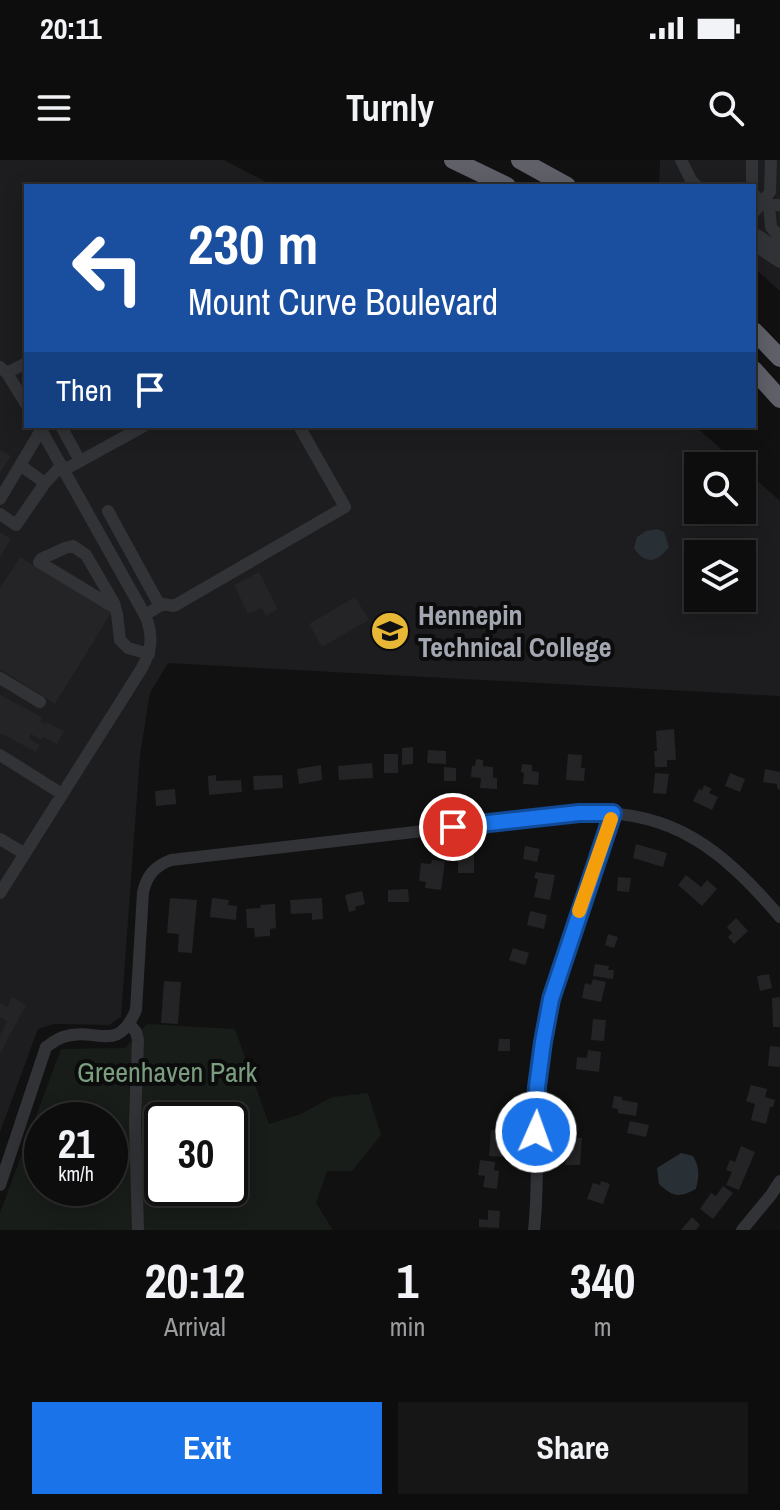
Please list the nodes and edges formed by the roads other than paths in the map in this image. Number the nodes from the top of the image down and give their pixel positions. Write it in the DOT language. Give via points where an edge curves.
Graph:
graph roads {
  1 [pos="453,160"];
  2 [pos="520,160"];
  3 [pos="681,160"];
  4 [pos="752,160"];
  5 [pos="771,160"];
  6 [pos="503,184"];
  7 [pos="563,184"];
  8 [pos="695,184"];
  9 [pos="752,184"];
  10 [pos="764,204"];
  11 [pos="756,235"];
  12 [pos="756,238"];
  13 [pos="780,238"];
  14 [pos="780,250"];
  15 [pos="780,262"];
  16 [pos="756,333"];
  17 [pos="780,358"];
  18 [pos="24,364"];
  19 [pos="4,370"];
  20 [pos="756,372"];
  21 [pos="780,399"];
  22 [pos="24,401"];
  23 [pos="40,428"];
  24 [pos="62,428"];
  25 [pos="140,428"];
  26 [pos="300,428"];
  27 [pos="80,461"];
  28 [pos="20,465"];
  29 [pos="63,467"];
  30 [pos="45,483"];
  31 [pos="0,499"];
  32 [pos="108,511"];
  33 [pos="0,514"];
  34 [pos="160,606"];
  35 [pos="115,608"];
  36 [pos="145,615"];
  37 [pos="149,654"];
  38 [pos="0,678"];
  39 [pos="40,702"];
  40 [pos="0,755"];
  41 [pos="62,794"];
  42 [pos="613,813"];
  43 [pos="2,845"];
  44 [pos="25,854"];
  45 [pos="0,893"];
  46 [pos="780,917"];
  47 [pos="130,1025"];
  48 [pos="780,1181"];
  49 [pos="0,1185"];
  50 [pos="138,1230"];
  51 [pos="534,1230"];
  52 [pos="742,1230"];
  1 -- 6 [label="highway"];
  2 -- 7 [label="highway"];
  3 -- 8 [label="street"];
  4 -- 9 [label="street"];
  5 -- 10 [label="street" via="770,192"];
  10 -- 13 [label="street"];
  11 -- 14 [label="street"];
  12 -- 15 [label="street" via="763,251"];
  16 -- 17 [label="highway"];
  18 -- 19 [label="street"];
  19 -- 22 [label="street"];
  20 -- 21 [label="highway"];
  23 -- 28 [label="street"];
  23 -- 29 [label="street"];
  24 -- 27 [label="street"];
  25 -- 27 [label="street"];
  26 -- 34 [label="street" via="345,507 174,606"];
  27 -- 29 [label="street"];
  28 -- 30 [label="street"];
  28 -- 31 [label="street"];
  29 -- 30 [label="street"];
  29 -- 36 [label="street"];
  30 -- 33 [label="street" via="16,525"];
  32 -- 34 [label="street"];
  34 -- 36 [label="street"];
  35 -- 35 [label="street" via="86,555 73,546 39,562"];
  35 -- 37 [label="street" via="120,640"];
  36 -- 37 [label="street" via="152,639"];
  37 -- 41 [label="street"];
  38 -- 39 [label="street"];
  40 -- 41 [label="street"];
  41 -- 44 [label="street"];
  42 -- 46 [label="street" via="648,819 696,839 736,869"];
  42 -- 47 [label="street" via="160,864 143,892 136,1010"];
  42 -- 51 [label="street" via="551,999 537,1087"];
  43 -- 44 [label="street"];
  44 -- 45 [label="street"];
  47 -- 49 [label="street" via="111,1036 60,1037 46,1047"];
  47 -- 50 [label="street" via="138,1040"];
  48 -- 52 [label="street"];
}
